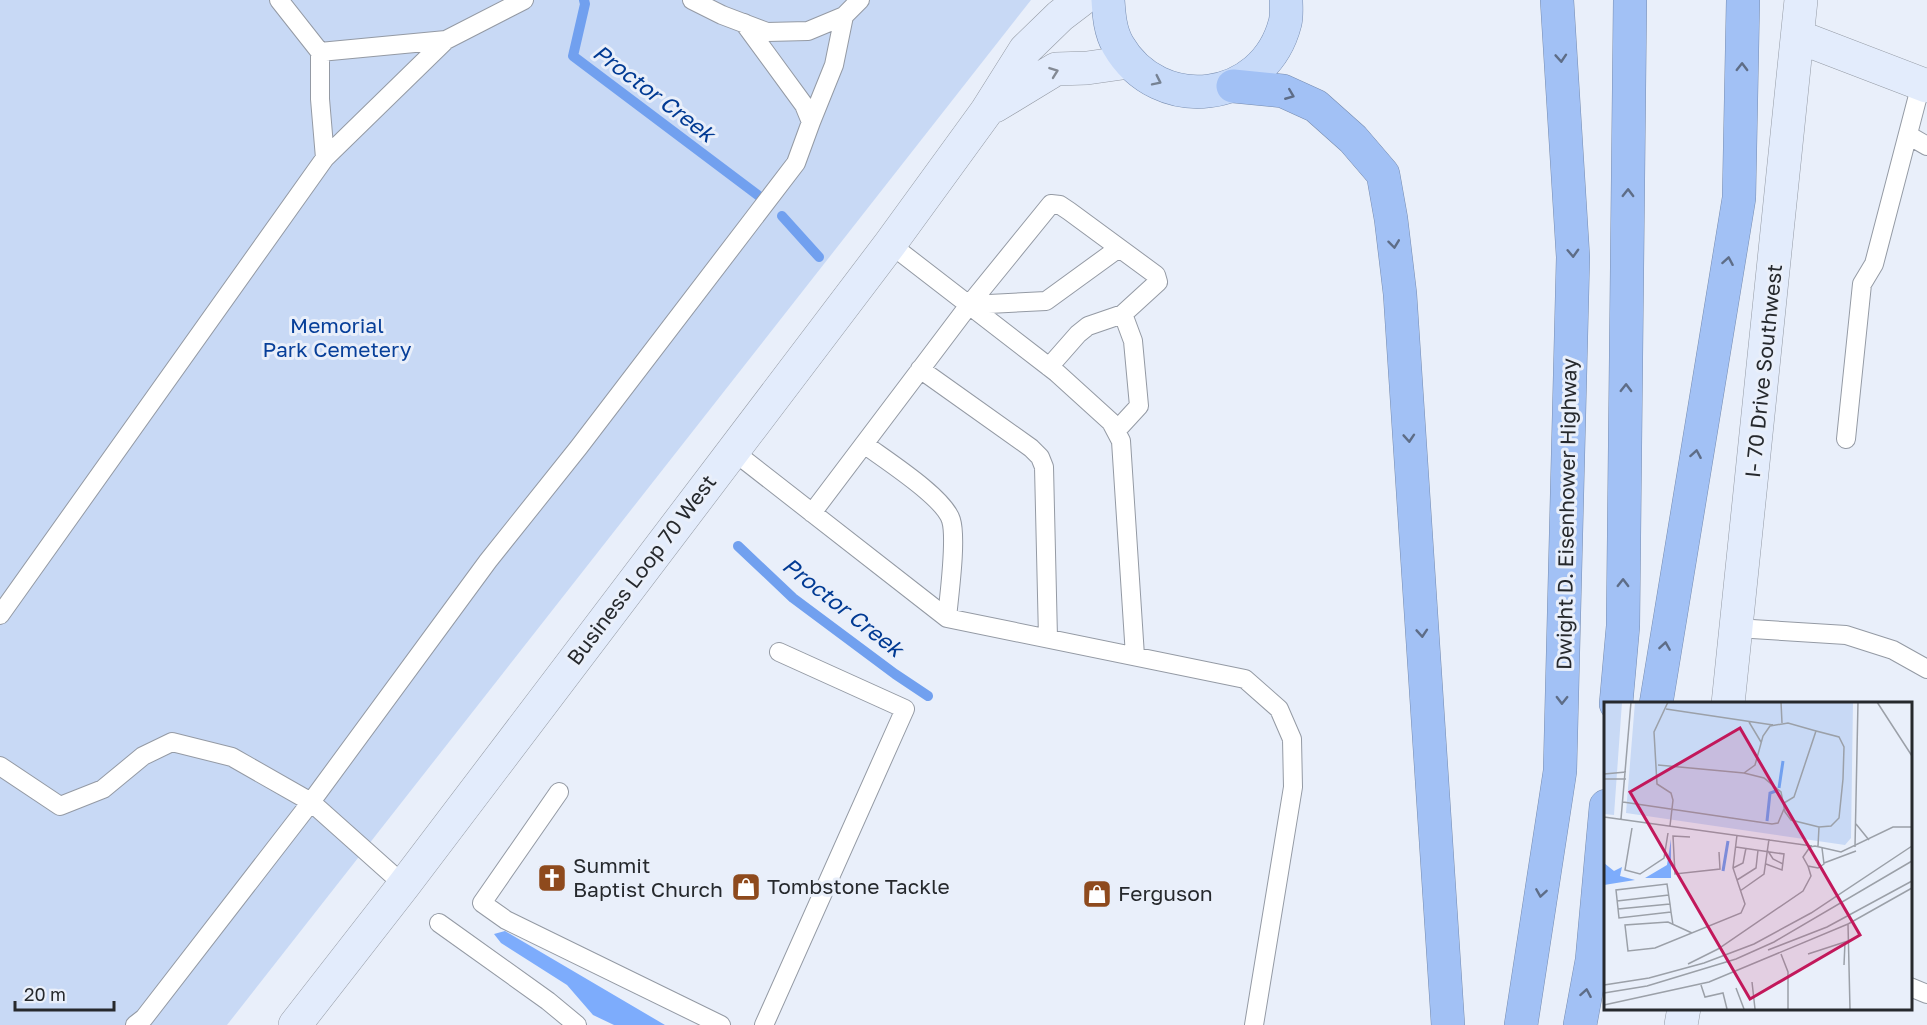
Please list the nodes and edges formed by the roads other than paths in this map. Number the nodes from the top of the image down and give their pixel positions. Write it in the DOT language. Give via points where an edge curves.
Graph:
graph roads {
  1 [pos="279,0"];
  2 [pos="524,0"];
  3 [pos="694,0"];
  4 [pos="860,0"];
  5 [pos="1081,0"];
  6 [pos="1108,0"];
  7 [pos="1286,0"];
  8 [pos="1557,0"];
  9 [pos="1630,0"];
  10 [pos="1743,0"];
  11 [pos="1801,0"];
  12 [pos="844,16"];
  13 [pos="744,23"];
  14 [pos="1799,37"];
  15 [pos="446,40"];
  16 [pos="320,52"];
  17 [pos="1129,62"];
  18 [pos="1924,85"];
  19 [pos="1233,86"];
  20 [pos="986,112"];
  21 [pos="811,122"];
  22 [pos="1908,135"];
  23 [pos="1927,146"];
  24 [pos="325,158"];
  25 [pos="890,244"];
  26 [pos="1119,248"];
  27 [pos="969,305"];
  28 [pos="1123,314"];
  29 [pos="1049,366"];
  30 [pos="920,369"];
  31 [pos="1116,431"];
  32 [pos="1846,439"];
  33 [pos="864,444"];
  34 [pos="733,451"];
  35 [pos="812,513"];
  36 [pos="0,615"];
  37 [pos="947,618"];
  38 [pos="1736,628"];
  39 [pos="1048,638"];
  40 [pos="778,652"];
  41 [pos="1135,656"];
  42 [pos="1927,669"];
  43 [pos="1616,702"];
  44 [pos="1656,702"];
  45 [pos="1728,702"];
  46 [pos="0,766"];
  47 [pos="559,792"];
  48 [pos="311,802"];
  49 [pos="1604,828"];
  50 [pos="404,885"];
  51 [pos="439,923"];
  52 [pos="1604,935"];
  53 [pos="1592,960"];
  54 [pos="1912,987"];
  55 [pos="1927,994"];
  56 [pos="1684,1010"];
  57 [pos="135,1025"];
  58 [pos="295,1025"];
  59 [pos="577,1025"];
  60 [pos="721,1025"];
  61 [pos="764,1025"];
  62 [pos="1254,1025"];
  63 [pos="1448,1025"];
  64 [pos="1521,1025"];
  65 [pos="1580,1025"];
  66 [pos="1681,1025"];
  1 -- 16 [label="lane"];
  2 -- 15 [label="lane"];
  3 -- 13 [label="lane"];
  4 -- 12 [label="lane"];
  5 -- 20 [label="main road, Business Loop 70 West" via="1025,50"];
  6 -- 17 [label="main road" via="1117,43"];
  7 -- 19 [label="main road" via="1285,22 1274,48 1257,71"];
  8 -- 64 [label="highway, Dwight D. Eisenhower Highway, one-way" via="1573,256 1560,771"];
  43 -- 9 [label="highway, one-way" via="1623,626"];
  44 -- 10 [label="highway, one-way" via="1739,198"];
  11 -- 14 [label="main road, I- 70 Drive Southwest"];
  12 -- 13 [label="lane" via="808,31 767,32"];
  12 -- 21 [label="lane" via="834,65"];
  13 -- 21 [label="lane" via="804,105"];
  14 -- 18 [label="main road"];
  14 -- 38 [label="main road, I- 70 Drive Southwest"];
  15 -- 16 [label="lane"];
  15 -- 24 [label="lane"];
  16 -- 24 [label="lane"];
  17 -- 19 [label="main road, one-way" via="1151,80 1177,90 1205,93"];
  20 -- 17 [label="main road, Business Loop 70 West, one-way" via="1056,69"];
  18 -- 22 [label="lane"];
  19 -- 63 [label="highway, one-way" via="1283,91 1316,106 1353,139 1383,174 1400,294"];
  20 -- 25 [label="main road, Business Loop 70 West"];
  21 -- 48 [label="lane" via="796,163 488,561"];
  22 -- 23 [label="lane"];
  22 -- 32 [label="lane" via="1874,264 1862,284"];
  24 -- 36 [label="lane"];
  25 -- 27 [label="lane"];
  25 -- 34 [label="main road, Business Loop 70 West"];
  26 -- 27 [label="lane" via="1046,302"];
  26 -- 27 [label="lane" via="1060,205 1051,204"];
  26 -- 28 [label="lane" via="1156,275 1158,282"];
  27 -- 29 [label="lane"];
  27 -- 30 [label="lane"];
  28 -- 29 [label="lane" via="1088,326"];
  28 -- 31 [label="lane" via="1133,341 1139,406"];
  29 -- 31 [label="lane"];
  30 -- 33 [label="lane"];
  30 -- 39 [label="lane" via="1040,457 1044,467"];
  31 -- 41 [label="lane" via="1121,441"];
  33 -- 35 [label="lane"];
  33 -- 37 [label="lane" via="934,498 951,521"];
  34 -- 35 [label="lane"];
  34 -- 50 [label="main road, Business Loop 70 West"];
  35 -- 37 [label="lane"];
  37 -- 39 [label="lane"];
  38 -- 42 [label="lane" via="1846,635 1893,650"];
  38 -- 45 [label="main road, I- 70 Drive Southwest"];
  39 -- 41 [label="lane"];
  40 -- 61 [label="lane" via="905,709"];
  41 -- 62 [label="lane" via="1245,679 1278,709 1292,739 1293,787"];
  46 -- 48 [label="lane" via="60,806 103,789 143,756 172,742 232,757"];
  47 -- 60 [label="lane" via="482,903 506,920"];
  48 -- 50 [label="lane"];
  48 -- 57 [label="lane"];
  49 -- 53 [label="highway"];
  50 -- 58 [label="main road, Business Loop 70 West"];
  51 -- 59 [label="lane"];
  52 -- 53 [label="highway"];
  65 -- 53 [label="highway, one-way"];
  54 -- 55 [label="lane"];
  56 -- 66 [label="main road"];
}
